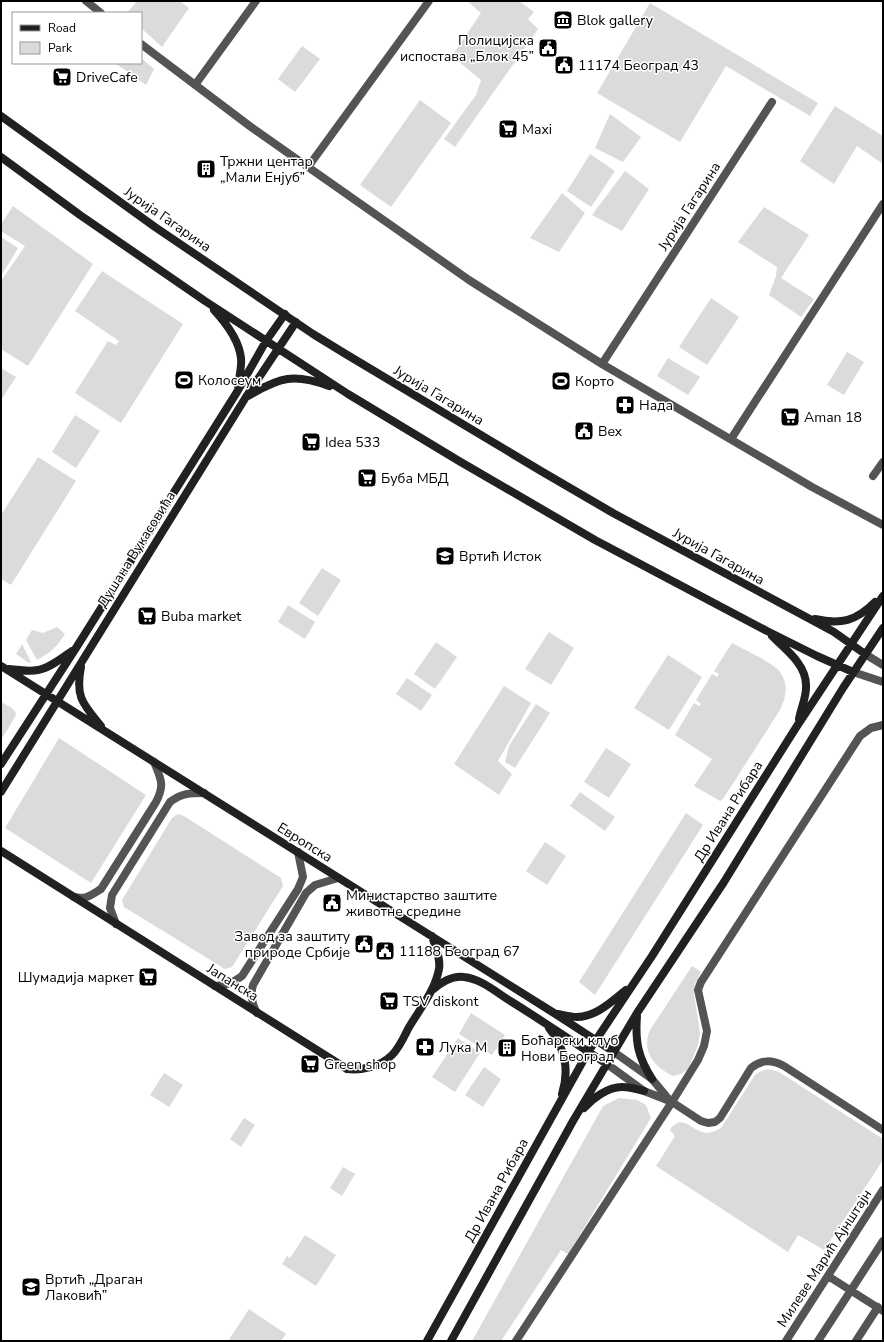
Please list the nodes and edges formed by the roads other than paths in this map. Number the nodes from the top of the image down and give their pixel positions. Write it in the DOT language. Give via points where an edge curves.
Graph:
graph roads {
  1 [pos="86,1"];
  2 [pos="256,1"];
  3 [pos="429,1"];
  4 [pos="100,12"];
  5 [pos="142,45"];
  6 [pos="195,85"];
  7 [pos="772,102"];
  8 [pos="1,116"];
  9 [pos="1,157"];
  10 [pos="308,167"];
  11 [pos="883,204"];
  12 [pos="205,301"];
  13 [pos="285,314"];
  14 [pos="296,322"];
  15 [pos="266,341"];
  16 [pos="278,348"];
  17 [pos="602,364"];
  18 [pos="342,390"];
  19 [pos="237,392"];
  20 [pos="246,397"];
  21 [pos="731,439"];
  22 [pos="883,462"];
  23 [pos="873,476"];
  24 [pos="883,525"];
  25 [pos="883,596"];
  26 [pos="805,617"];
  27 [pos="883,628"];
  28 [pos="767,631"];
  29 [pos="852,644"];
  30 [pos="76,648"];
  31 [pos="865,654"];
  32 [pos="82,662"];
  33 [pos="883,665"];
  34 [pos="837,666"];
  35 [pos="3,667"];
  36 [pos="853,672"];
  37 [pos="883,682"];
  38 [pos="46,694"];
  39 [pos="57,701"];
  40 [pos="883,725"];
  41 [pos="797,726"];
  42 [pos="103,730"];
  43 [pos="154,762"];
  44 [pos="1,764"];
  45 [pos="1,792"];
  46 [pos="204,793"];
  47 [pos="1,852"];
  48 [pos="298,852"];
  49 [pos="1,858"];
  50 [pos="18,862"];
  51 [pos="338,878"];
  52 [pos="74,897"];
  53 [pos="116,924"];
  54 [pos="432,936"];
  55 [pos="215,986"];
  56 [pos="632,986"];
  57 [pos="430,991"];
  58 [pos="257,1013"];
  59 [pos="554,1013"];
  60 [pos="637,1013"];
  61 [pos="545,1023"];
  62 [pos="595,1040"];
  63 [pos="588,1052"];
  64 [pos="614,1052"];
  65 [pos="607,1064"];
  66 [pos="652,1079"];
  67 [pos="644,1090"];
  68 [pos="672,1102"];
  69 [pos="557,1107"];
  70 [pos="573,1121"];
  71 [pos="883,1130"];
  72 [pos="883,1190"];
  73 [pos="883,1241"];
  74 [pos="828,1276"];
  75 [pos="851,1290"];
  76 [pos="880,1309"];
  77 [pos="427,1341"];
  78 [pos="451,1341"];
  79 [pos="516,1341"];
  80 [pos="786,1341"];
  81 [pos="818,1341"];
  82 [pos="856,1341"];
  1 -- 4 [label="street"];
  2 -- 6 [label="street"];
  3 -- 10 [label="street"];
  5 -- 6 [label="street"];
  6 -- 10 [label="street"];
  7 -- 17 [label="street, Јурија Гагарина"];
  8 -- 13 [label="main road, Јурија Гагарина" via="155,227"];
  9 -- 12 [label="main road"];
  10 -- 17 [label="street" via="469,280"];
  11 -- 21 [label="street"];
  12 -- 15 [label="main road"];
  12 -- 19 [label="main road" via="229,328 239,349 241,359"];
  13 -- 14 [label="main road, Јурија Гагарина"];
  13 -- 15 [label="main road, Душана Вукасовића"];
  14 -- 16 [label="main road, Душана Вукасовића"];
  14 -- 26 [label="main road, Јурија Гагарина" via="554,479"];
  15 -- 16 [label="main road"];
  15 -- 19 [label="main road, Душана Вукасовића"];
  16 -- 18 [label="main road"];
  16 -- 20 [label="main road, Душана Вукасовића"];
  17 -- 21 [label="street"];
  18 -- 20 [label="main road" via="314,381 284,378"];
  18 -- 28 [label="main road" via="595,540"];
  19 -- 30 [label="main road, Душана Вукасовића"];
  20 -- 32 [label="main road, Душана Вукасовића"];
  21 -- 24 [label="street"];
  22 -- 23 [label="street"];
  25 -- 26 [label="main road" via="857,616 842,622"];
  25 -- 29 [label="main road, Др Ивана Рибара"];
  26 -- 29 [label="main road, Јурија Гагарина"];
  27 -- 31 [label="main road"];
  28 -- 34 [label="main road"];
  28 -- 41 [label="main road" via="796,660 804,674 806,690"];
  29 -- 31 [label="main road, Јурија Гагарина"];
  29 -- 34 [label="main road, Др Ивана Рибара"];
  30 -- 35 [label="main road" via="42,669"];
  30 -- 38 [label="main road, Душана Вукасовића"];
  31 -- 33 [label="street, Јурија Гагарина"];
  31 -- 36 [label="main road"];
  32 -- 39 [label="main road, Душана Вукасовића"];
  32 -- 42 [label="main road" via="78,681 79,694"];
  34 -- 36 [label="main road"];
  34 -- 41 [label="main road, Др Ивана Рибара"];
  35 -- 38 [label="main road, Европска"];
  36 -- 37 [label="street"];
  36 -- 60 [label="main road" via="724,882"];
  38 -- 39 [label="main road, Европска"];
  38 -- 44 [label="main road, Душана Вукасовића"];
  39 -- 42 [label="main road, Европска"];
  39 -- 45 [label="main road, Душана Вукасовића"];
  40 -- 68 [label="street" via="872,728 860,736 701,982 698,990 706,1026 706,1041 698,1060"];
  41 -- 56 [label="main road, Др Ивана Рибара"];
  42 -- 43 [label="main road, Европска"];
  43 -- 46 [label="main road, Европска"];
  43 -- 52 [label="street" via="162,786 156,802 101,889 81,899"];
  46 -- 48 [label="main road, Европска"];
  46 -- 53 [label="street" via="180,795 170,802 112,895 110,908"];
  47 -- 50 [label="main road, Јапанска"];
  48 -- 51 [label="main road, Европска"];
  48 -- 55 [label="street" via="303,877 298,889 242,976 228,985"];
  49 -- 50 [label="main road"];
  50 -- 52 [label="main road, Јапанска"];
  51 -- 54 [label="main road, Европска"];
  51 -- 58 [label="street" via="314,885 306,893 252,985 251,997"];
  52 -- 53 [label="main road, Јапанска"];
  53 -- 55 [label="main road, Јапанска"];
  54 -- 57 [label="main road, Јапанска" via="439,968"];
  54 -- 59 [label="main road, Европска"];
  55 -- 58 [label="main road, Јапанска"];
  56 -- 59 [label="main road" via="603,1008 590,1014 576,1017"];
  56 -- 62 [label="main road, Др Ивана Рибара"];
  57 -- 58 [label="main road, Јапанска" via="392,1054 380,1063 358,1070 347,1069"];
  57 -- 61 [label="main road, Јапанска" via="448,980 463,976 480,982"];
  59 -- 62 [label="main road, Европска"];
  60 -- 64 [label="main road"];
  60 -- 66 [label="main road" via="637,1044 640,1057"];
  61 -- 63 [label="main road"];
  61 -- 69 [label="main road" via="564,1055 563,1089"];
  62 -- 63 [label="main road, Др Ивана Рибара"];
  62 -- 64 [label="main road"];
  63 -- 65 [label="main road"];
  63 -- 69 [label="main road, Др Ивана Рибара"];
  64 -- 65 [label="main road"];
  64 -- 66 [label="street"];
  65 -- 67 [label="street"];
  65 -- 70 [label="main road"];
  66 -- 68 [label="street"];
  67 -- 68 [label="street"];
  67 -- 70 [label="main road" via="612,1088 596,1097"];
  68 -- 71 [label="street" via="701,1121 715,1122 751,1068 757,1063 770,1061 784,1066"];
  68 -- 79 [label="street"];
  69 -- 77 [label="main road, Др Ивана Рибара"];
  70 -- 78 [label="main road"];
  72 -- 74 [label="street, Милеве Марић Ајнштајн"];
  73 -- 75 [label="street"];
  74 -- 75 [label="street"];
  74 -- 80 [label="street, Милеве Марић Ајнштајн"];
  75 -- 76 [label="street"];
  75 -- 81 [label="street"];
  76 -- 82 [label="street"];
}
